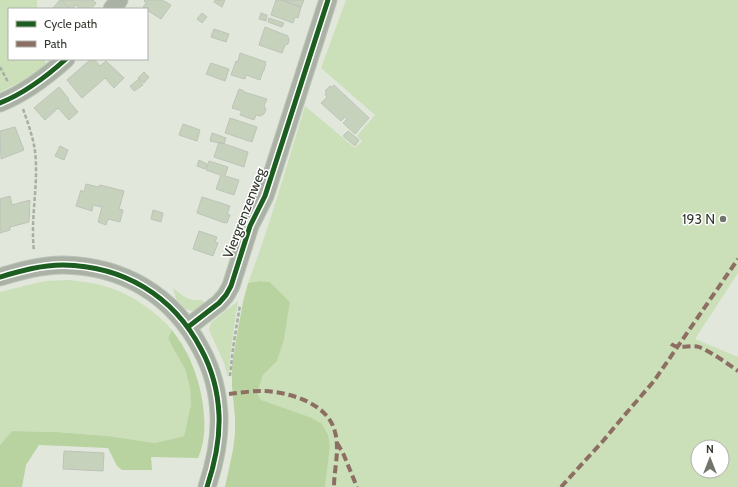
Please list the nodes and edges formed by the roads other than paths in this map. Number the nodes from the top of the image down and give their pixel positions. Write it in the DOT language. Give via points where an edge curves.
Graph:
graph roads {
  1 [pos="119,0"];
  2 [pos="328,0"];
  3 [pos="113,8"];
  4 [pos="65,60"];
  5 [pos="0,104"];
  6 [pos="0,277"];
  7 [pos="188,327"];
  8 [pos="207,487"];
  1 -- 3 [label="street"];
  2 -- 7 [label="street, Viergrenzenweg" via="265,196 250,226 231,286 224,299"];
  4 -- 5 [label="street" via="16,96"];
  6 -- 7 [label="street" via="53,266 105,270 136,282 154,294 174,310"];
  7 -- 8 [label="street" via="207,360 217,392 218,443"];
}
